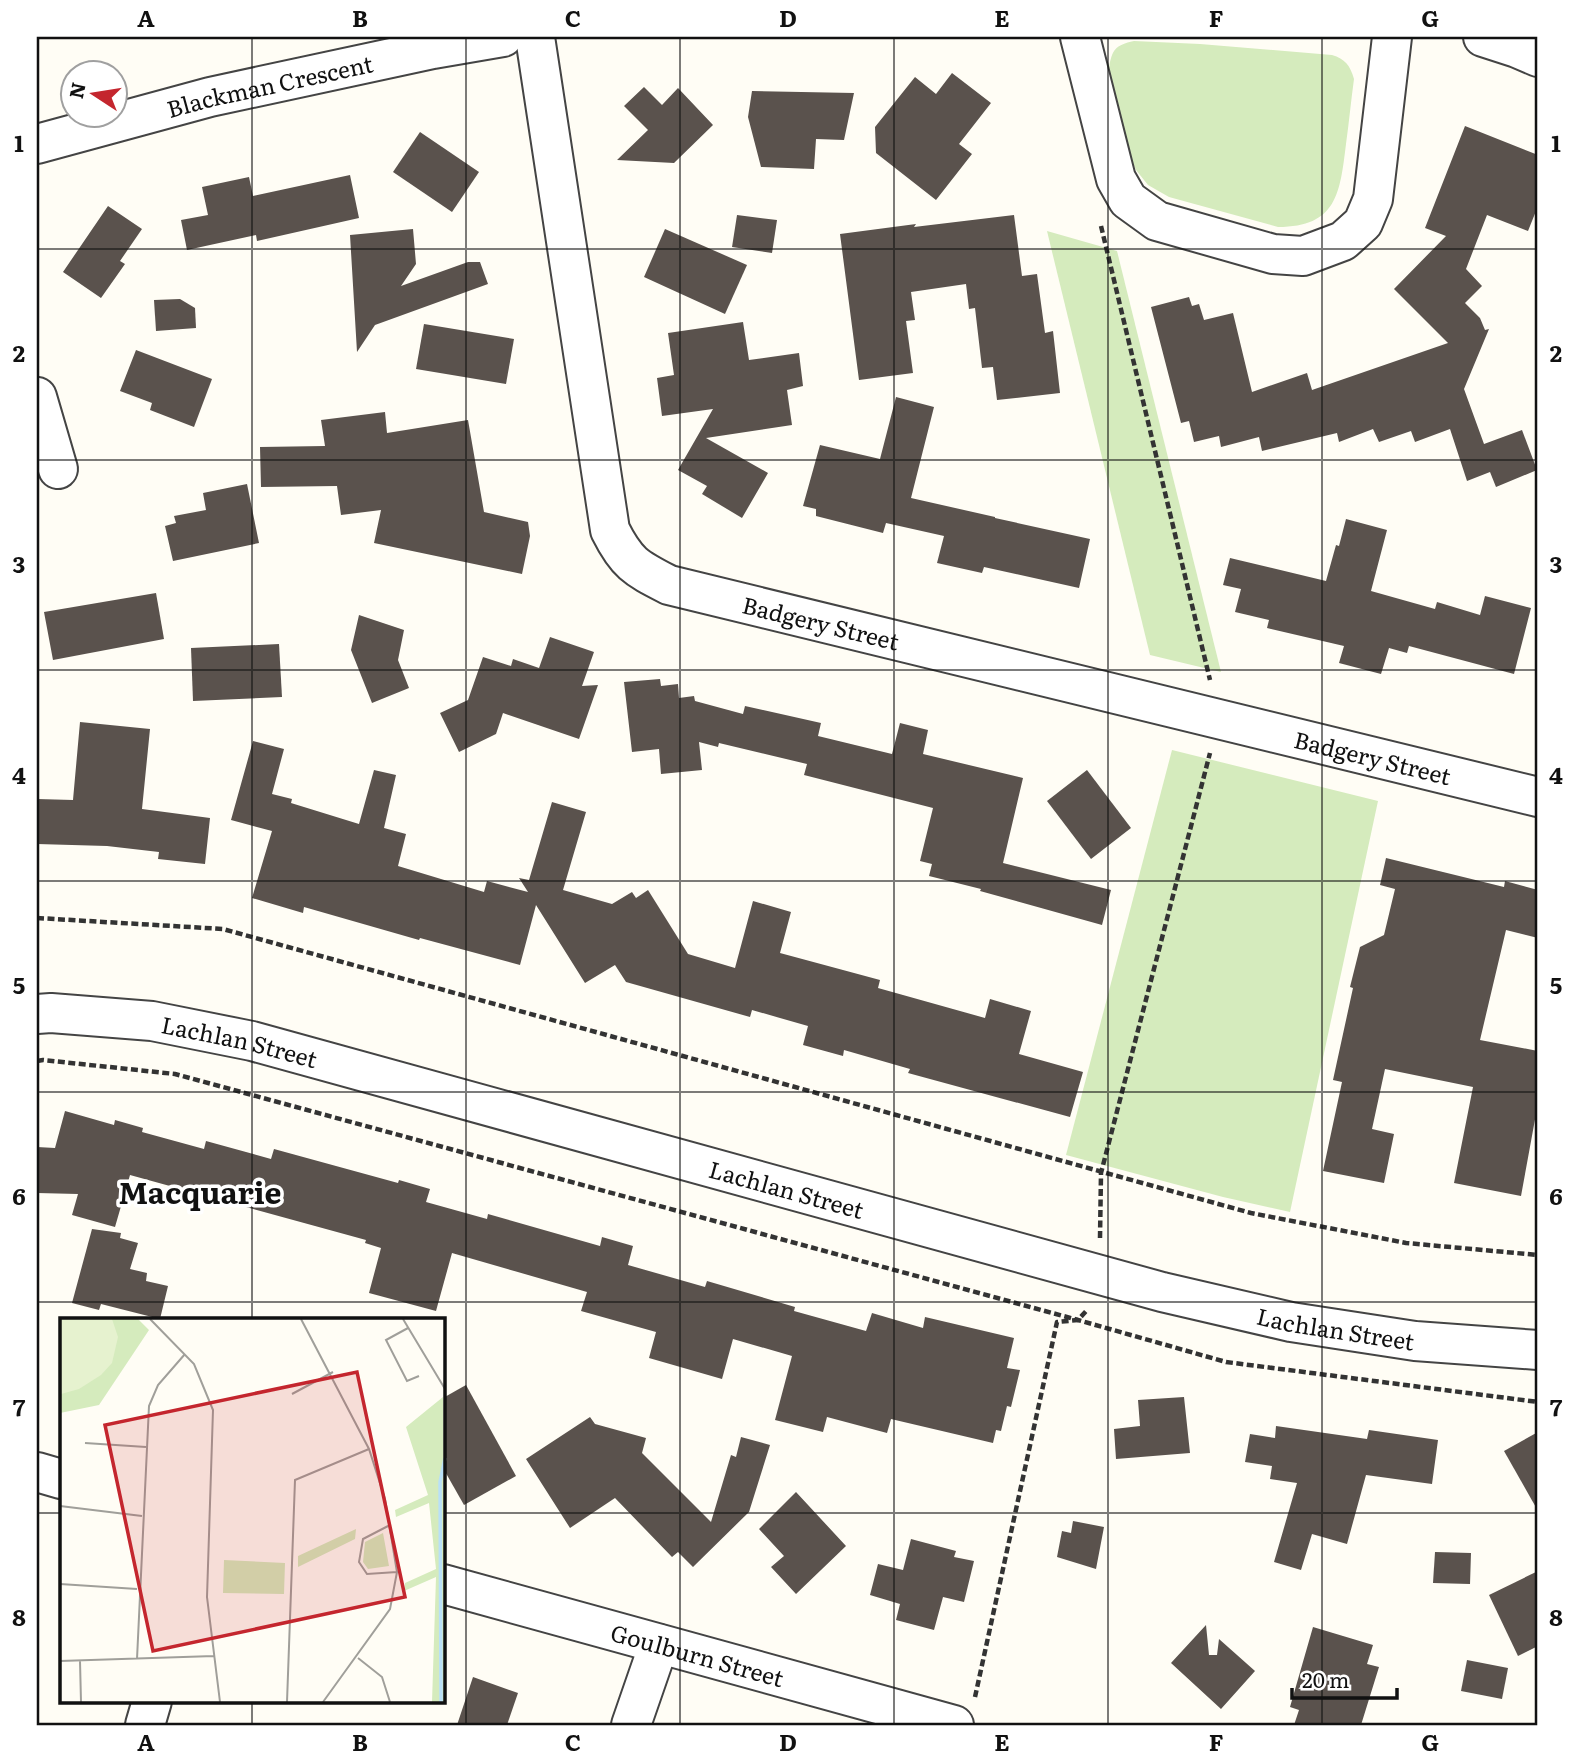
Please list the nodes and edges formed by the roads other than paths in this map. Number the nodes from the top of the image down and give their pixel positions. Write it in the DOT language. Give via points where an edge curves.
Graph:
graph roads {
  1 [pos="503,37"];
  2 [pos="535,37"];
  3 [pos="1080,37"];
  4 [pos="1392,37"];
  5 [pos="1483,37"];
  6 [pos="1538,57"];
  7 [pos="37,144"];
  8 [pos="37,397"];
  9 [pos="58,470"];
  10 [pos="1538,797"];
  11 [pos="37,1014"];
  12 [pos="1538,1350"];
  13 [pos="37,1472"];
  14 [pos="60,1479"];
  15 [pos="444,1584"];
  16 [pos="659,1644"];
  17 [pos="152,1702"];
  18 [pos="964,1712"];
  19 [pos="145,1725"];
  20 [pos="631,1725"];
  1 -- 7 [label="street, Blackman Crescent" via="210,97"];
  2 -- 10 [label="street, Badgery Street" via="610,530 636,567 669,585"];
  3 -- 4 [label="street" via="1116,180 1128,200 1157,221 1273,254 1303,256 1343,241 1363,223 1373,199"];
  5 -- 6 [label="street"];
  8 -- 9 [label="street"];
  11 -- 12 [label="street, Lachlan Street" via="152,1021 251,1041 1163,1292 1291,1322 1415,1341"];
  13 -- 14 [label="street"];
  15 -- 16 [label="street, Goulburn Street"];
  16 -- 18 [label="street, Goulburn Street"];
  16 -- 20 [label="street"];
  17 -- 19 [label="street"];
}
